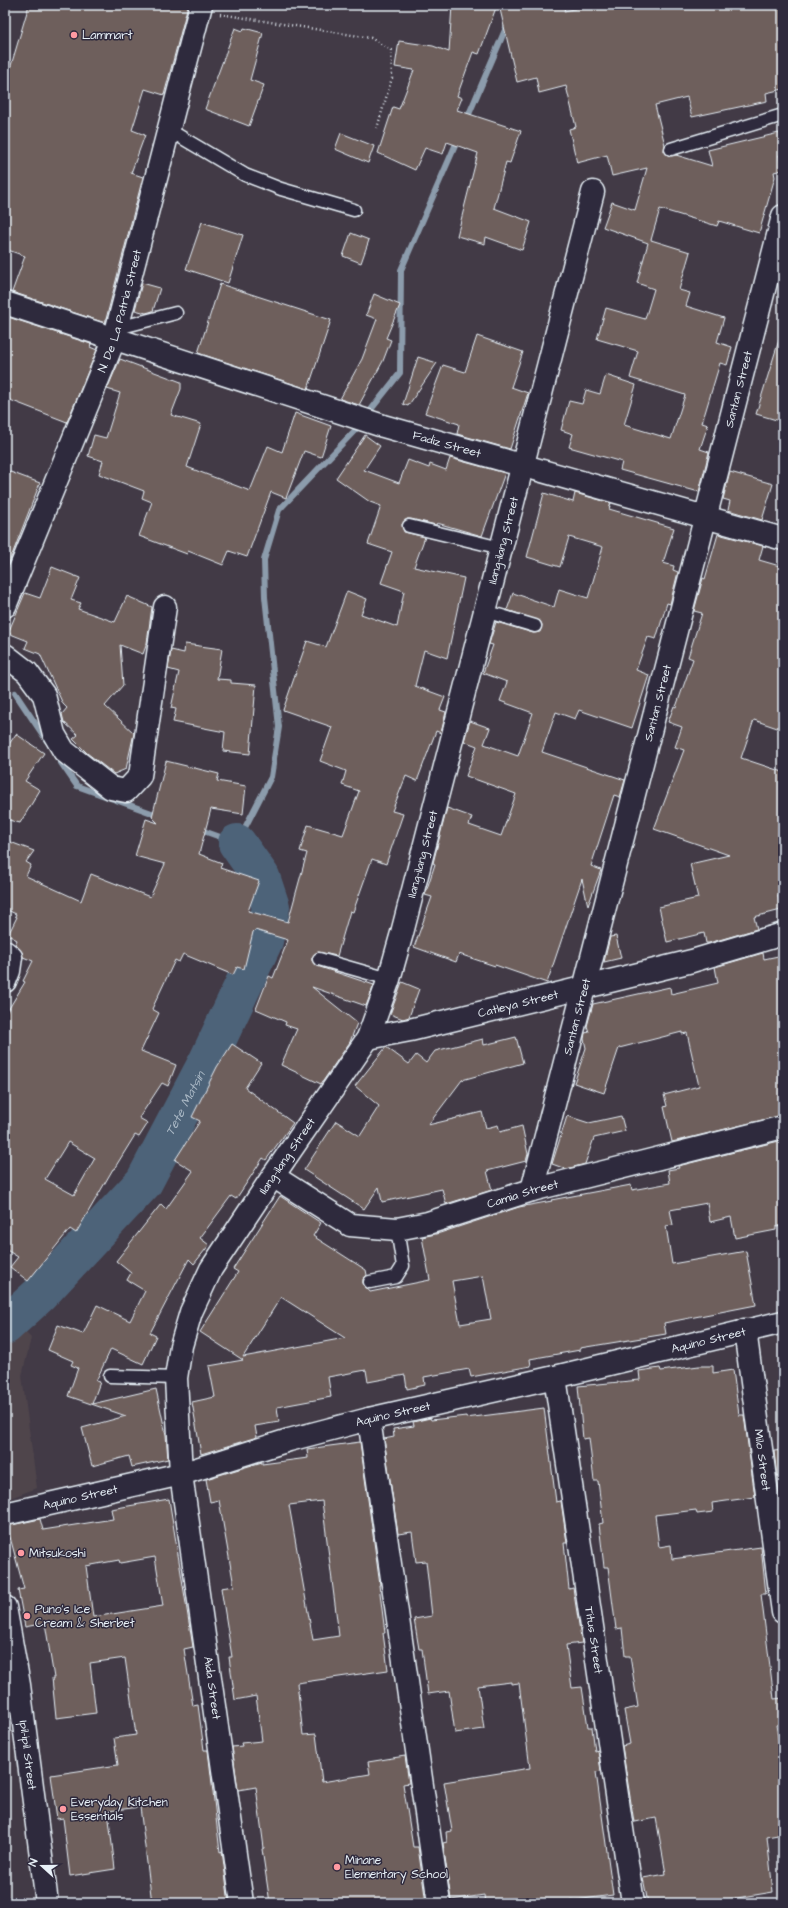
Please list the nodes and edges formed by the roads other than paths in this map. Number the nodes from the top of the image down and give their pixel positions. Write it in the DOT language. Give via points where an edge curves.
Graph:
graph roads {
  1 [pos="201,8"];
  2 [pos="783,115"];
  3 [pos="169,130"];
  4 [pos="671,149"];
  5 [pos="594,192"];
  6 [pos="354,210"];
  7 [pos="783,216"];
  8 [pos="5,303"];
  9 [pos="176,313"];
  10 [pos="116,334"];
  11 [pos="522,465"];
  12 [pos="704,517"];
  13 [pos="409,526"];
  14 [pos="783,539"];
  15 [pos="501,548"];
  16 [pos="5,606"];
  17 [pos="165,607"];
  18 [pos="485,611"];
  19 [pos="535,626"];
  20 [pos="5,655"];
  21 [pos="783,934"];
  22 [pos="5,952"];
  23 [pos="318,959"];
  24 [pos="389,979"];
  25 [pos="5,981"];
  26 [pos="583,988"];
  27 [pos="368,1038"];
  28 [pos="783,1126"];
  29 [pos="273,1176"];
  30 [pos="532,1190"];
  31 [pos="397,1229"];
  32 [pos="370,1282"];
  33 [pos="783,1322"];
  34 [pos="745,1330"];
  35 [pos="110,1376"];
  36 [pos="555,1377"];
  37 [pos="176,1378"];
  38 [pos="369,1419"];
  39 [pos="181,1474"];
  40 [pos="5,1514"];
  41 [pos="5,1607"];
  42 [pos="783,1612"];
  43 [pos="12,1687"];
  44 [pos="48,1903"];
  45 [pos="242,1903"];
  46 [pos="439,1903"];
  47 [pos="633,1903"];
  1 -- 3 [label="street, N. De La Patria Street"];
  2 -- 4 [label="lane"];
  3 -- 6 [label="lane" via="245,174 281,189"];
  3 -- 10 [label="street, N. De La Patria Street"];
  5 -- 11 [label="street, Ilang-ilang Street"];
  7 -- 12 [label="street, Santan Street"];
  8 -- 10 [label="street, Fadiz Street"];
  9 -- 10 [label="lane"];
  10 -- 11 [label="street, Fadiz Street" via="383,426"];
  10 -- 16 [label="street, N. De La Patria Street"];
  11 -- 12 [label="street, Fadiz Street"];
  11 -- 15 [label="street, Ilang-ilang Street"];
  12 -- 14 [label="street, Fadiz Street"];
  12 -- 26 [label="street, Santan Street"];
  13 -- 15 [label="lane"];
  15 -- 18 [label="street, Ilang-ilang Street"];
  17 -- 20 [label="street" via="140,776 126,791 111,788 64,751 54,734 44,695 27,672"];
  18 -- 19 [label="lane"];
  18 -- 24 [label="street, Ilang-ilang Street"];
  21 -- 26 [label="street, Catleya Street" via="692,961"];
  22 -- 25 [label="street" via="10,957"];
  23 -- 24 [label="lane"];
  24 -- 27 [label="street, Ilang-ilang Street"];
  26 -- 27 [label="street, Catleya Street"];
  26 -- 30 [label="street, Santan Street"];
  27 -- 29 [label="street, Ilang-ilang Street"];
  28 -- 30 [label="street, Camia Street"];
  29 -- 31 [label="street, Camia Street" via="350,1225"];
  29 -- 37 [label="street, Ilang-ilang Street" via="211,1269 190,1312"];
  30 -- 31 [label="street, Camia Street" via="428,1223"];
  31 -- 32 [label="lane" via="402,1266 396,1277"];
  33 -- 34 [label="street, Aquino Street"];
  34 -- 36 [label="street, Aquino Street"];
  34 -- 42 [label="street, Milo Street"];
  35 -- 37 [label="lane"];
  36 -- 38 [label="street, Aquino Street"];
  36 -- 47 [label="street, Titus Street"];
  37 -- 39 [label="street, Ilang-ilang Street"];
  38 -- 39 [label="street, Aquino Street" via="289,1440"];
  38 -- 46 [label="street"];
  39 -- 40 [label="street, Aquino Street"];
  39 -- 45 [label="street, Aida Street"];
  41 -- 43 [label="street, Ipil-ipil Street"];
  43 -- 44 [label="street, Ipil-ipil Street"];
}
